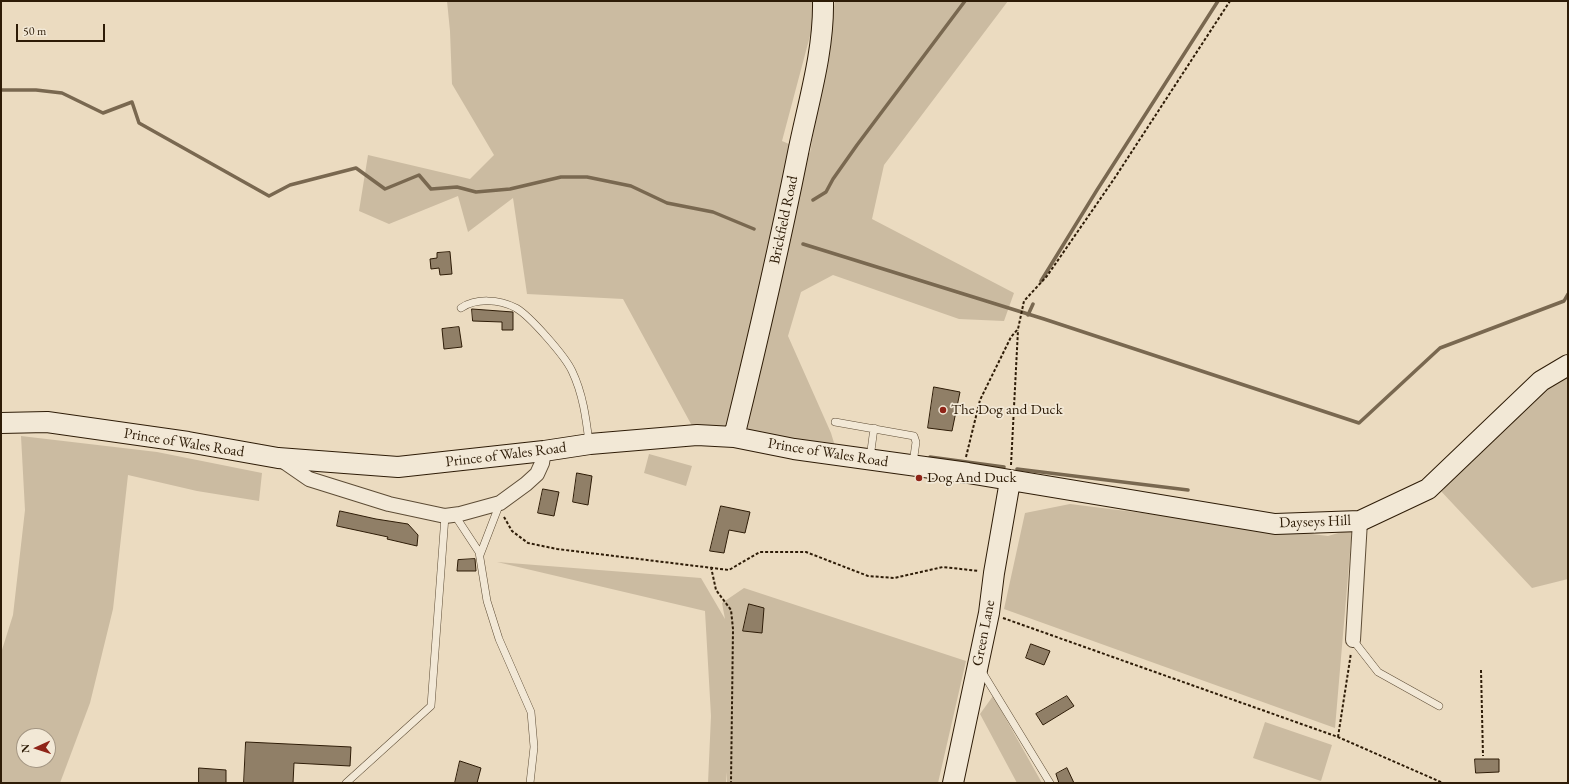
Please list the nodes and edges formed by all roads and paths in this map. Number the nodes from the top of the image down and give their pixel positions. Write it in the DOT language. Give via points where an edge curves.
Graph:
graph roads {
  1 [pos="824,1"];
  2 [pos="1230,1"];
  3 [pos="461,308"];
  4 [pos="1018,329"];
  5 [pos="1568,365"];
  6 [pos="835,422"];
  7 [pos="1,423"];
  8 [pos="874,428"];
  9 [pos="734,437"];
  10 [pos="590,444"];
  11 [pos="544,451"];
  12 [pos="278,458"];
  13 [pos="966,459"];
  14 [pos="870,460"];
  15 [pos="912,466"];
  16 [pos="1010,481"];
  17 [pos="500,503"];
  18 [pos="449,515"];
  19 [pos="1360,521"];
  20 [pos="480,555"];
  21 [pos="711,567"];
  22 [pos="994,572"];
  23 [pos="989,613"];
  24 [pos="1353,640"];
  25 [pos="978,665"];
  26 [pos="1481,670"];
  27 [pos="1439,706"];
  28 [pos="1338,737"];
  29 [pos="1483,756"];
  30 [pos="346,783"];
  31 [pos="530,783"];
  32 [pos="732,783"];
  33 [pos="953,783"];
  34 [pos="1050,783"];
  35 [pos="1443,783"];
  1 -- 9 [label="street, Brickfield Road" via="824,24 812,88 772,279"];
  2 -- 4 [label="path" via="1114,179 1047,276 1024,301"];
  3 -- 10 [label="lane" via="469,302 480,300 516,308 546,336 573,372 582,395"];
  4 -- 13 [label="path" via="1011,337 980,400"];
  4 -- 16 [label="path"];
  5 -- 19 [label="street, Dayseys Hill" via="1541,381 1428,489"];
  6 -- 8 [label="lane"];
  7 -- 12 [label="street, Prince of Wales Road" via="47,422"];
  8 -- 14 [label="lane"];
  8 -- 15 [label="lane" via="914,436 916,442"];
  9 -- 10 [label="street, Prince of Wales Road" via="696,435"];
  9 -- 14 [label="street, Prince of Wales Road"];
  10 -- 11 [label="street, Prince of Wales Road"];
  11 -- 12 [label="street, Prince of Wales Road" via="398,467"];
  11 -- 17 [label="street" via="537,474"];
  12 -- 18 [label="street" via="309,479 389,504"];
  14 -- 15 [label="street, Prince of Wales Road"];
  15 -- 16 [label="street, Prince of Wales Road"];
  16 -- 19 [label="street, Dayseys Hill" via="1275,524"];
  16 -- 22 [label="street, Green Lane"];
  17 -- 18 [label="street"];
  17 -- 20 [label="lane"];
  17 -- 21 [label="path" via="501,511 512,531 528,543 557,549"];
  18 -- 20 [label="lane" via="475,544"];
  18 -- 30 [label="lane" via="431,706"];
  19 -- 24 [label="street"];
  20 -- 31 [label="lane" via="487,601 499,639 531,712 534,747"];
  21 -- 22 [label="path" via="729,570 760,552 806,552 868,576 894,578 943,567"];
  21 -- 32 [label="path" via="716,590 731,610 733,629"];
  22 -- 23 [label="street, Green Lane"];
  23 -- 25 [label="street, Green Lane"];
  23 -- 28 [label="path"];
  24 -- 27 [label="lane" via="1378,672"];
  24 -- 28 [label="path"];
  25 -- 33 [label="street, Green Lane"];
  25 -- 34 [label="lane"];
  26 -- 29 [label="path"];
  28 -- 35 [label="path"];
}
